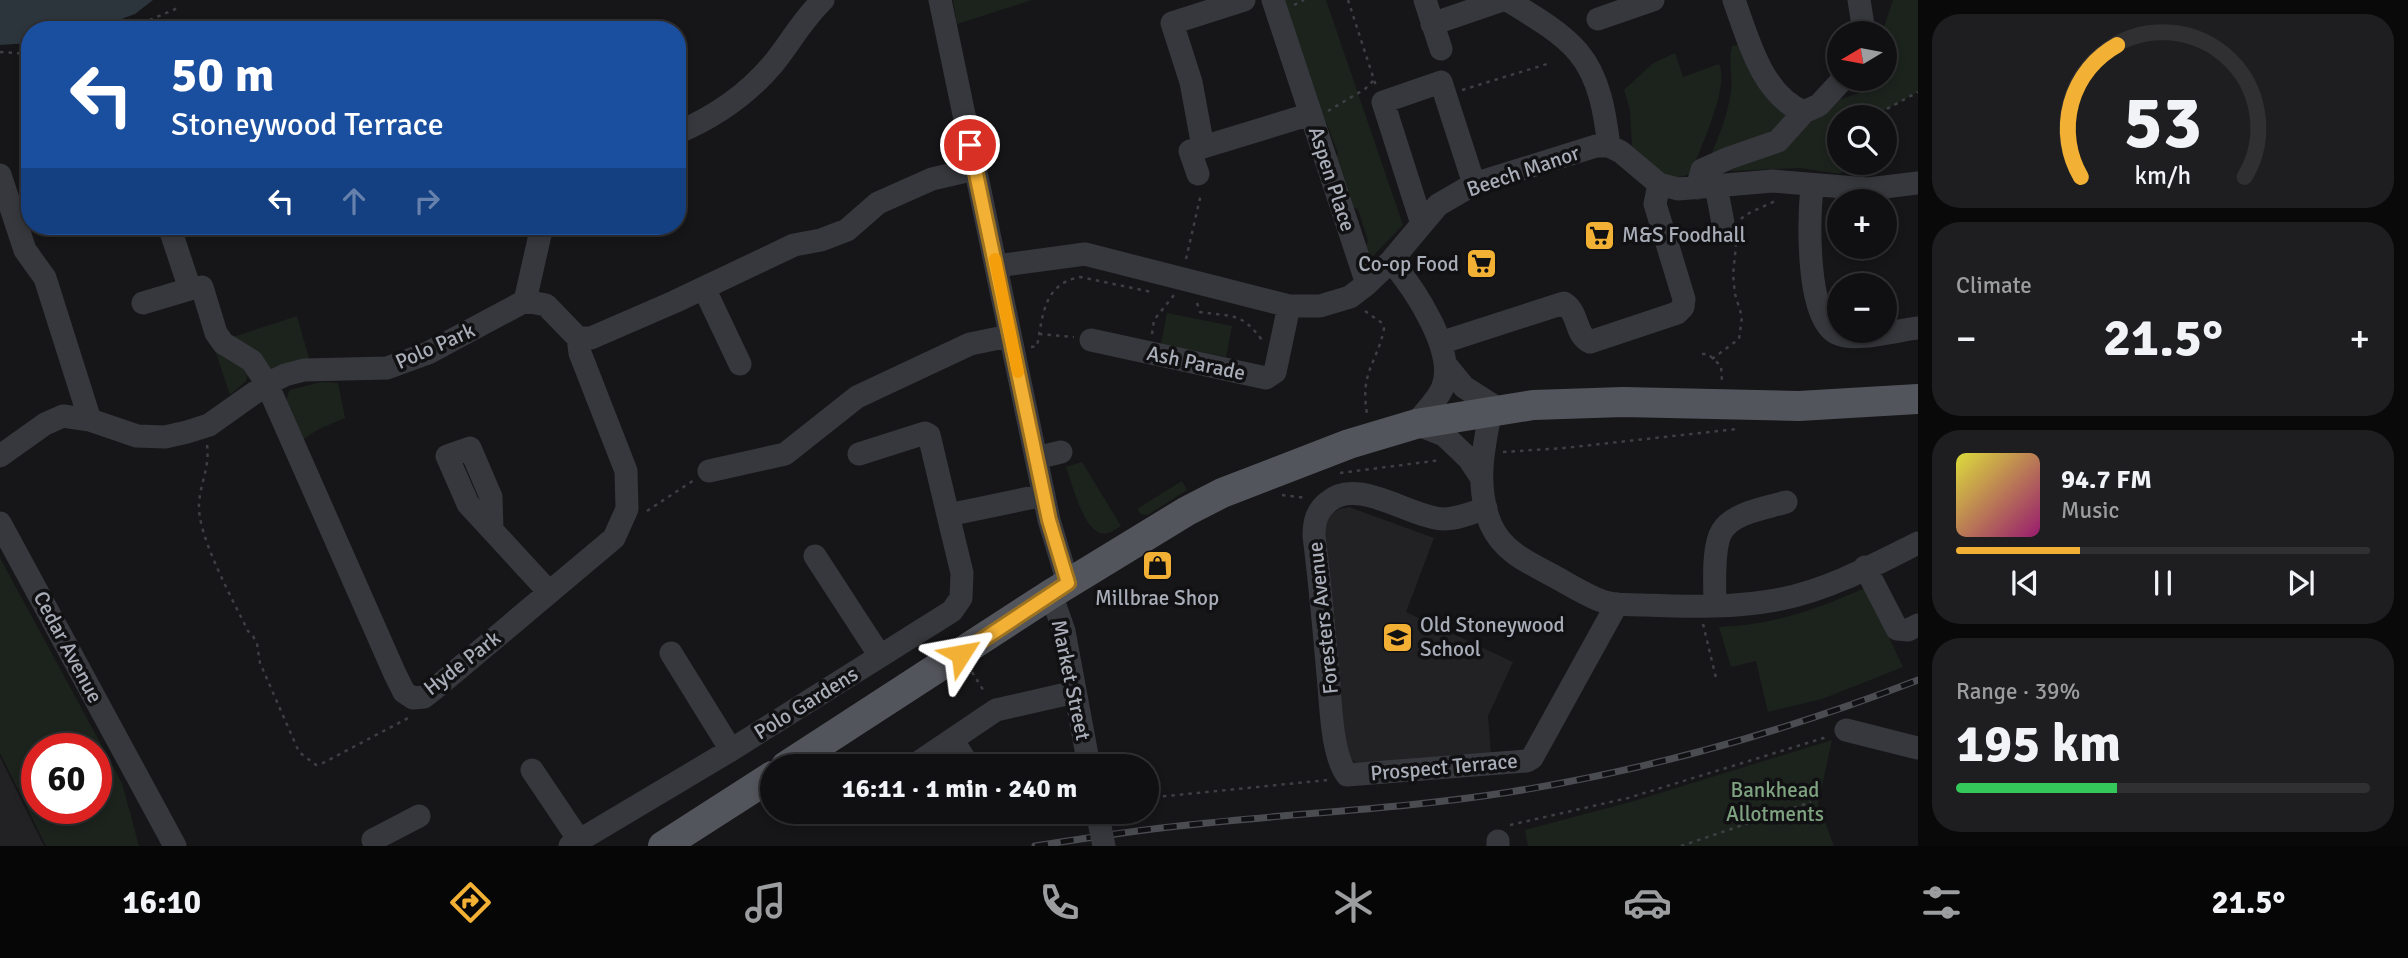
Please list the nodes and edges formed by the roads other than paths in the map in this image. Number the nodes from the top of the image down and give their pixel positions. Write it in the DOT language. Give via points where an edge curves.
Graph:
graph roads {
  1 [pos="823,0"];
  2 [pos="940,0"];
  3 [pos="1244,0"];
  4 [pos="1273,0"];
  5 [pos="1425,0"];
  6 [pos="1504,0"];
  7 [pos="1653,0"];
  8 [pos="1734,0"];
  9 [pos="1859,0"];
  10 [pos="1598,19"];
  11 [pos="1862,21"];
  12 [pos="1432,24"];
  13 [pos="1441,49"];
  14 [pos="1832,91"];
  15 [pos="1804,112"];
  16 [pos="1312,117"];
  17 [pos="686,129"];
  18 [pos="1609,146"];
  19 [pos="1203,147"];
  20 [pos="975,169"];
  21 [pos="0,174"];
  22 [pos="1198,174"];
  23 [pos="1918,183"];
  24 [pos="1474,184"];
  25 [pos="1659,184"];
  26 [pos="1812,186"];
  27 [pos="1707,187"];
  28 [pos="1422,224"];
  29 [pos="1733,226"];
  30 [pos="172,235"];
  31 [pos="539,235"];
  32 [pos="1391,261"];
  33 [pos="997,267"];
  34 [pos="704,288"];
  35 [pos="190,289"];
  36 [pos="1360,289"];
  37 [pos="524,301"];
  38 [pos="143,303"];
  39 [pos="1289,306"];
  40 [pos="1918,328"];
  41 [pos="578,338"];
  42 [pos="1091,340"];
  43 [pos="1011,343"];
  44 [pos="1440,343"];
  45 [pos="740,364"];
  46 [pos="1446,365"];
  47 [pos="267,384"];
  48 [pos="1918,399"];
  49 [pos="1495,410"];
  50 [pos="90,419"];
  51 [pos="1416,424"];
  52 [pos="1061,452"];
  53 [pos="859,454"];
  54 [pos="0,456"];
  55 [pos="1036,458"];
  56 [pos="1477,464"];
  57 [pos="709,471"];
  58 [pos="1044,495"];
  59 [pos="1786,502"];
  60 [pos="1486,508"];
  61 [pos="948,515"];
  62 [pos="0,523"];
  63 [pos="492,530"];
  64 [pos="1918,543"];
  65 [pos="815,556"];
  66 [pos="1865,568"];
  67 [pos="1059,589"];
  68 [pos="550,592"];
  69 [pos="1616,604"];
  70 [pos="1707,607"];
  71 [pos="1918,625"];
  72 [pos="671,653"];
  73 [pos="880,656"];
  74 [pos="1074,692"];
  75 [pos="1846,730"];
  76 [pos="953,741"];
  77 [pos="1918,748"];
  78 [pos="731,750"];
  79 [pos="805,754"];
  80 [pos="932,754"];
  81 [pos="961,754"];
  82 [pos="1087,754"];
  83 [pos="532,770"];
  84 [pos="1347,775"];
  85 [pos="760,784"];
  86 [pos="419,816"];
  87 [pos="1099,824"];
  88 [pos="386,839"];
  89 [pos="574,843"];
  90 [pos="175,846"];
  91 [pos="663,846"];
  92 [pos="1104,846"];
  1 -- 17 [label="street" via="750,90 726,109"];
  2 -- 20 [label="street, Market Street"];
  3 -- 19 [label="street" via="1172,23 1191,82"];
  4 -- 16 [label="street, Aspen Place"];
  5 -- 12 [label="street"];
  6 -- 12 [label="street"];
  6 -- 18 [label="street" via="1580,53 1599,93"];
  7 -- 10 [label="street"];
  8 -- 15 [label="street" via="1762,70 1788,104"];
  9 -- 11 [label="street"];
  12 -- 13 [label="street"];
  14 -- 15 [label="street"];
  15 -- 27 [label="street" via="1778,141 1702,170"];
  16 -- 19 [label="street, Aspen Place"];
  16 -- 36 [label="street, Aspen Place"];
  18 -- 24 [label="street, Beech Manor" via="1596,146"];
  18 -- 25 [label="street, Beech Manor"];
  19 -- 22 [label="street" via="1190,151"];
  20 -- 33 [label="street, Market Street"];
  20 -- 34 [label="street" via="932,179 878,204 847,230 794,245"];
  21 -- 50 [label="street" via="25,250 45,278"];
  23 -- 26 [label="street" via="1868,189"];
  24 -- 28 [label="street, Beech Manor" via="1438,205"];
  24 -- 28 [label="street" via="1441,82 1383,102"];
  25 -- 27 [label="street" via="1678,189"];
  25 -- 44 [label="street" via="1656,204 1684,299 1684,307 1677,313 1590,342 1583,338 1573,311 1564,303"];
  26 -- 27 [label="street" via="1773,181"];
  26 -- 40 [label="street" via="1809,246 1826,323 1835,334 1849,337"];
  27 -- 29 [label="street"];
  28 -- 32 [label="street, Beech Manor"];
  30 -- 35 [label="street"];
  31 -- 37 [label="street"];
  32 -- 36 [label="street, Beech Manor"];
  32 -- 44 [label="street" via="1426,312"];
  33 -- 39 [label="street, Beech Manor" via="1086,254"];
  33 -- 43 [label="street, Market Street"];
  34 -- 41 [label="street" via="591,338"];
  34 -- 45 [label="street"];
  35 -- 38 [label="street"];
  35 -- 47 [label="street" via="202,287 216,334 253,361"];
  36 -- 39 [label="street, Beech Manor" via="1320,306"];
  37 -- 41 [label="street" via="546,305"];
  37 -- 47 [label="street, Polo Park" via="428,353 387,368 304,370"];
  39 -- 42 [label="street, Ash Parade" via="1275,373 1266,378"];
  41 -- 68 [label="street, Hyde Park" via="580,354 626,471 627,509 614,538"];
  43 -- 55 [label="street, Market Street"];
  43 -- 57 [label="street" via="970,344 856,397 785,454"];
  44 -- 46 [label="street"];
  46 -- 49 [label="street" via="1464,387"];
  46 -- 51 [label="street" via="1441,391"];
  47 -- 50 [label="street, Polo Park" via="209,425 165,436 137,436"];
  47 -- 68 [label="street, Hyde Park" via="404,692 413,698 424,697"];
  48 -- 49 [label="main road" via="1799,406 1594,402"];
  49 -- 51 [label="main road"];
  49 -- 56 [label="street"];
  50 -- 54 [label="street, Polo Park" via="63,416"];
  51 -- 56 [label="street" via="1444,435"];
  51 -- 67 [label="main road" via="1328,451 1140,527"];
  52 -- 55 [label="street"];
  53 -- 61 [label="street, Polo Gardens" via="929,435"];
  55 -- 58 [label="street, Market Street"];
  56 -- 60 [label="street"];
  58 -- 61 [label="street"];
  58 -- 67 [label="street, Market Street"];
  59 -- 70 [label="street" via="1738,518 1723,529"];
  60 -- 69 [label="street" via="1508,550 1602,601"];
  60 -- 84 [label="street, Foresters Avenue" via="1443,519 1364,494 1341,494 1318,511 1314,536 1335,741"];
  61 -- 73 [label="street, Polo Gardens" via="962,573 961,598 952,611"];
  62 -- 90 [label="street, Cedar Avenue"];
  63 -- 68 [label="street"];
  64 -- 66 [label="street"];
  65 -- 73 [label="street, Polo Gardens"];
  66 -- 70 [label="street" via="1787,598"];
  66 -- 71 [label="street" via="1897,629"];
  67 -- 74 [label="street, Market Street"];
  67 -- 79 [label="main road"];
  69 -- 70 [label="street"];
  69 -- 84 [label="street, Prospect Terrace" via="1532,758"];
  72 -- 78 [label="street, Polo Gardens"];
  73 -- 78 [label="street, Polo Gardens"];
  74 -- 76 [label="street" via="996,710"];
  74 -- 82 [label="street, Market Street"];
  75 -- 77 [label="street"];
  76 -- 80 [label="street"];
  76 -- 81 [label="street"];
  78 -- 89 [label="street, Polo Gardens"];
  83 -- 89 [label="street, Polo Gardens"];
  85 -- 91 [label="main road"];
  86 -- 88 [label="street"];
  87 -- 92 [label="street, bridge"];
}
